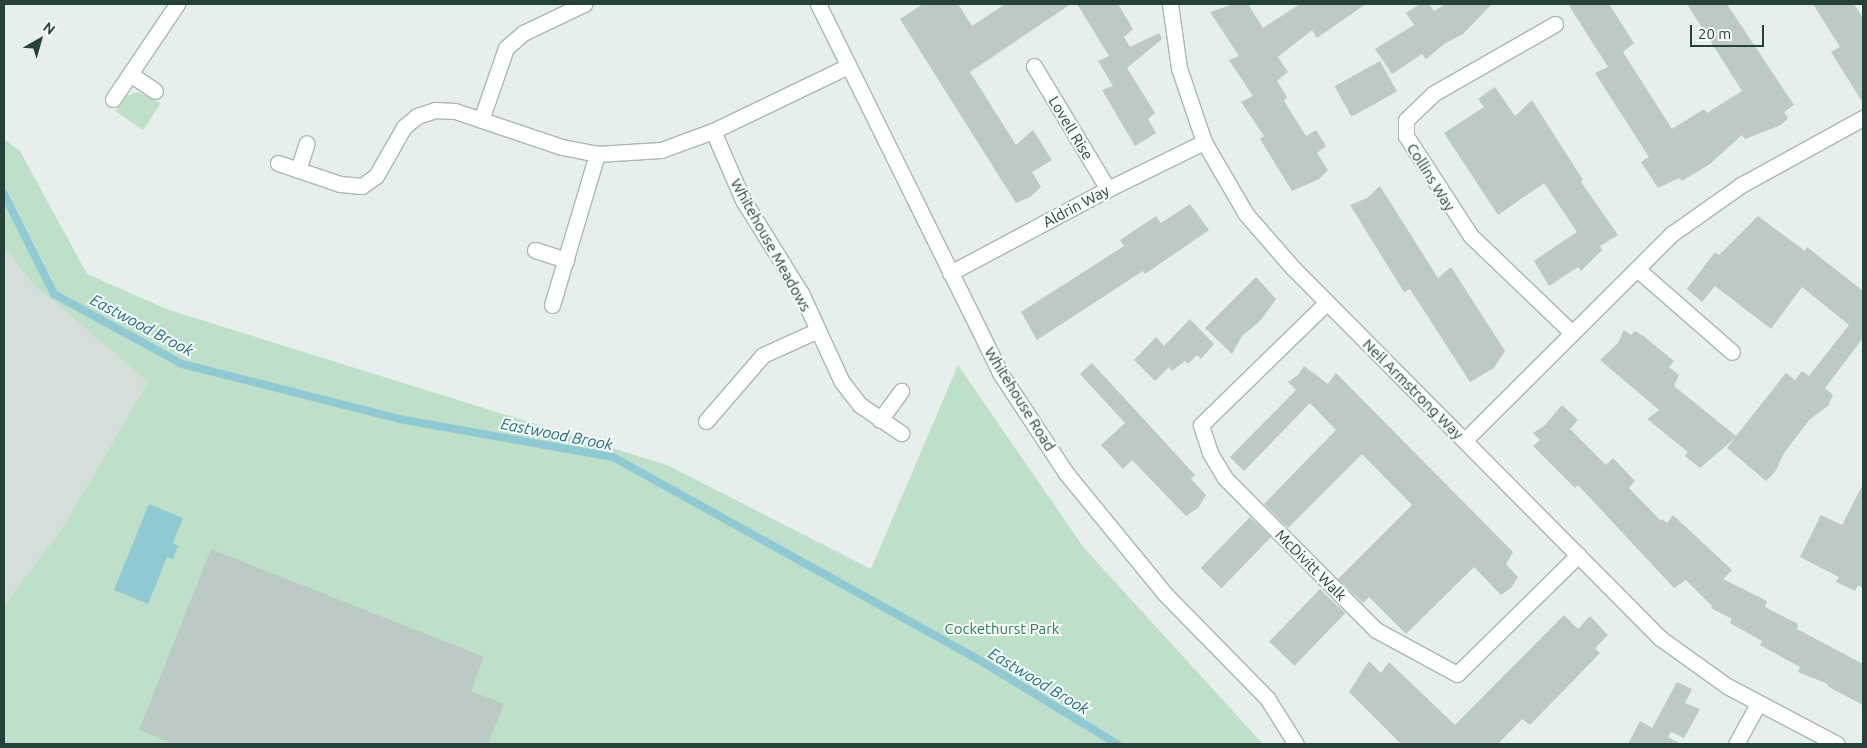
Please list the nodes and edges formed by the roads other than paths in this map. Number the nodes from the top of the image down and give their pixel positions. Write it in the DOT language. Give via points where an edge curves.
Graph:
graph roads {
  1 [pos="177,4"];
  2 [pos="584,4"];
  3 [pos="818,4"];
  4 [pos="1170,4"];
  5 [pos="1555,24"];
  6 [pos="848,66"];
  7 [pos="1034,66"];
  8 [pos="130,74"];
  9 [pos="155,91"];
  10 [pos="113,99"];
  11 [pos="1863,118"];
  12 [pos="481,120"];
  13 [pos="713,131"];
  14 [pos="1204,142"];
  15 [pos="307,143"];
  16 [pos="597,154"];
  17 [pos="278,163"];
  18 [pos="298,170"];
  19 [pos="1108,189"];
  20 [pos="535,250"];
  21 [pos="566,260"];
  22 [pos="1636,269"];
  23 [pos="950,274"];
  24 [pos="1326,303"];
  25 [pos="552,305"];
  26 [pos="818,330"];
  27 [pos="1572,333"];
  28 [pos="1732,352"];
  29 [pos="901,392"];
  30 [pos="880,420"];
  31 [pos="706,421"];
  32 [pos="900,432"];
  33 [pos="1465,440"];
  34 [pos="1578,554"];
  35 [pos="1758,704"];
  36 [pos="1296,744"];
  37 [pos="1736,744"];
  38 [pos="1837,744"];
  1 -- 8 [label="street"];
  2 -- 12 [label="street" via="523,33 506,48"];
  3 -- 6 [label="street, Whitehouse Road"];
  4 -- 14 [label="street, Neil Armstrong Way" via="1179,68"];
  5 -- 27 [label="street, Collins Way" via="1432,94 1406,120 1406,136 1471,236"];
  6 -- 13 [label="street"];
  6 -- 23 [label="street, Whitehouse Road"];
  7 -- 19 [label="street, Lovell Rise"];
  8 -- 9 [label="street"];
  8 -- 10 [label="street"];
  11 -- 22 [label="street" via="1710,204 1673,233"];
  12 -- 16 [label="street" via="562,147"];
  12 -- 18 [label="street" via="455,111 435,110 417,116 394,142 376,176 362,186 340,184"];
  13 -- 16 [label="street" via="661,150"];
  13 -- 26 [label="street, Whitehouse Meadows" via="743,200 801,293"];
  14 -- 19 [label="street, Aldrin Way"];
  14 -- 24 [label="street, Neil Armstrong Way" via="1246,214"];
  15 -- 18 [label="street"];
  16 -- 21 [label="street"];
  17 -- 18 [label="street"];
  19 -- 23 [label="street, Aldrin Way"];
  20 -- 21 [label="street"];
  21 -- 25 [label="street"];
  22 -- 27 [label="street"];
  22 -- 28 [label="street"];
  23 -- 36 [label="street, Whitehouse Road" via="1000,373 1066,473 1165,594 1267,698"];
  24 -- 33 [label="street, Neil Armstrong Way"];
  24 -- 34 [label="street, McDivitt Walk" via="1201,425 1210,453 1225,478 1376,630 1457,674"];
  26 -- 30 [label="street, Whitehouse Meadows" via="850,395"];
  26 -- 31 [label="street, Whitehouse Meadows" via="764,355"];
  27 -- 33 [label="street"];
  29 -- 30 [label="street"];
  30 -- 32 [label="street, Whitehouse Meadows"];
  33 -- 34 [label="street, Neil Armstrong Way"];
  34 -- 35 [label="street, Neil Armstrong Way" via="1680,656"];
  35 -- 37 [label="street"];
  35 -- 38 [label="street, Neil Armstrong Way"];
}
